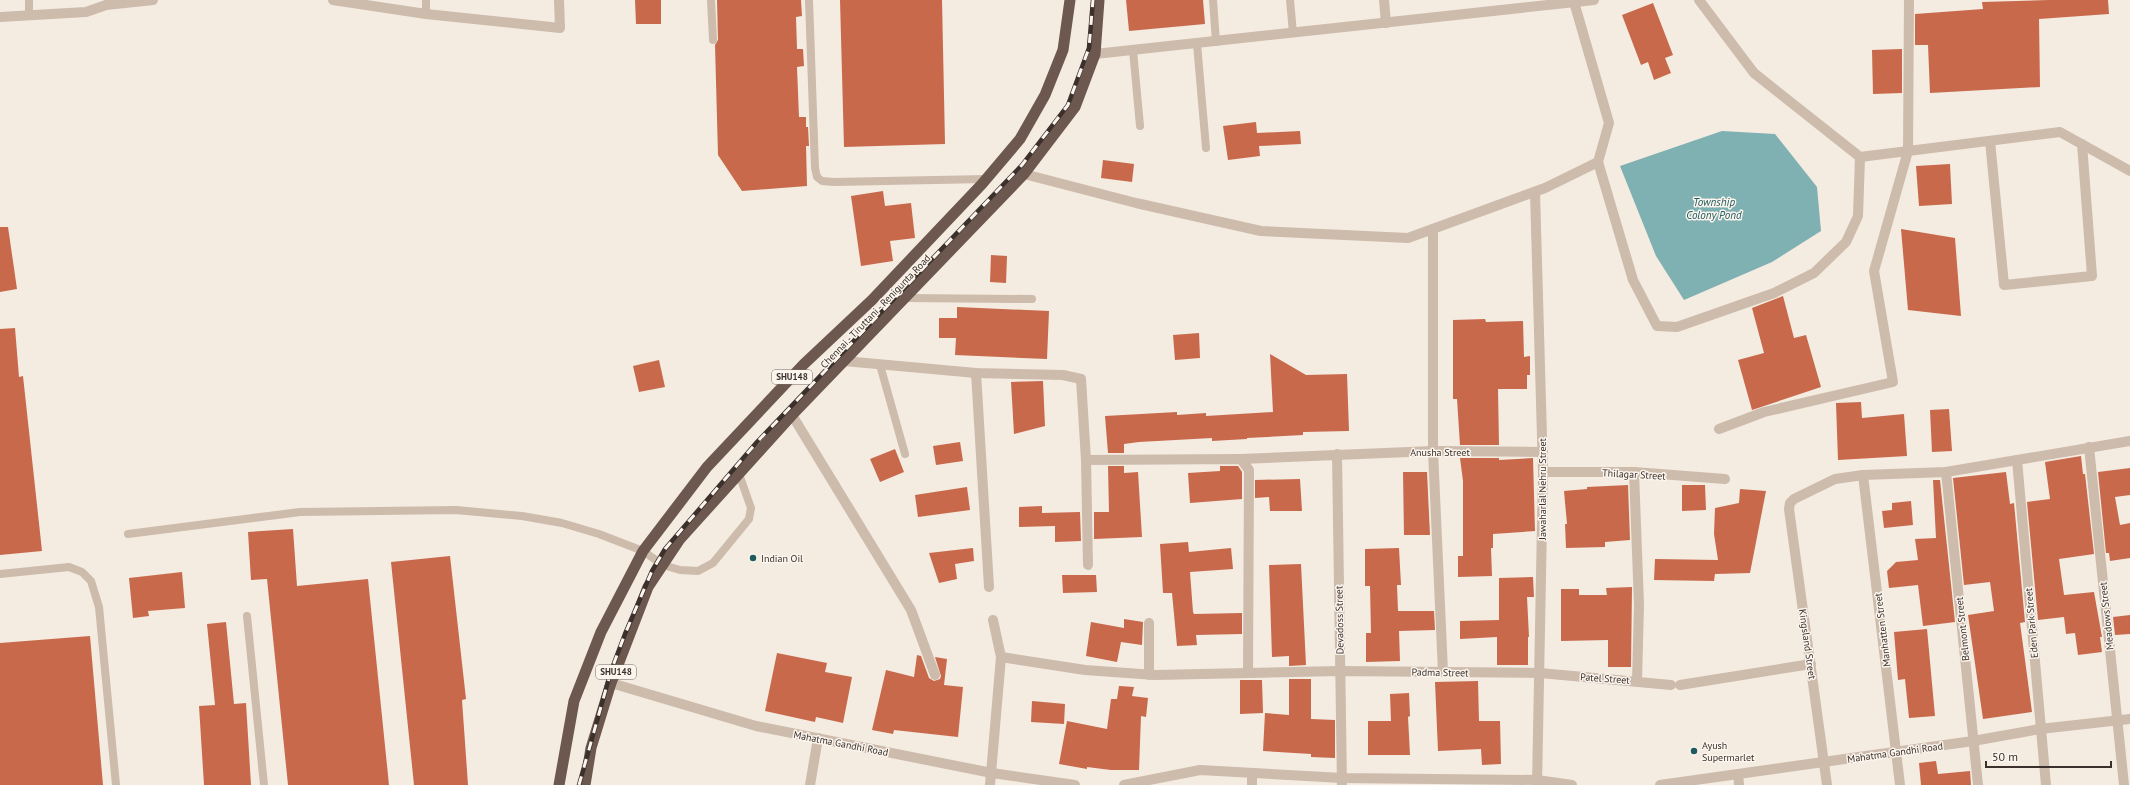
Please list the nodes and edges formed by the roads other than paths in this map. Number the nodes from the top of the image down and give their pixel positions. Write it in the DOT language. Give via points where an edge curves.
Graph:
graph roads {
  1 [pos="29,0"];
  2 [pos="153,0"];
  3 [pos="333,0"];
  4 [pos="426,0"];
  5 [pos="559,0"];
  6 [pos="711,0"];
  7 [pos="809,0"];
  8 [pos="1070,0"];
  9 [pos="1099,0"];
  10 [pos="1213,0"];
  11 [pos="1290,0"];
  12 [pos="1384,0"];
  13 [pos="1594,0"];
  14 [pos="1699,0"];
  15 [pos="1909,0"];
  16 [pos="1574,2"];
  17 [pos="426,14"];
  18 [pos="29,15"];
  19 [pos="0,16"];
  20 [pos="1386,23"];
  21 [pos="1293,33"];
  22 [pos="713,40"];
  23 [pos="1216,42"];
  24 [pos="1197,44"];
  25 [pos="1133,50"];
  26 [pos="1095,54"];
  27 [pos="1140,126"];
  28 [pos="1990,141"];
  29 [pos="2082,144"];
  30 [pos="1206,148"];
  31 [pos="1908,151"];
  32 [pos="1860,157"];
  33 [pos="1598,162"];
  34 [pos="2130,171"];
  35 [pos="1024,174"];
  36 [pos="986,179"];
  37 [pos="1535,192"];
  38 [pos="1433,229"];
  39 [pos="904,298"];
  40 [pos="1032,299"];
  41 [pos="844,361"];
  42 [pos="880,365"];
  43 [pos="976,373"];
  44 [pos="792,415"];
  45 [pos="1718,429"];
  46 [pos="2130,441"];
  47 [pos="2089,447"];
  48 [pos="1433,452"];
  49 [pos="1543,452"];
  50 [pos="905,454"];
  51 [pos="1337,454"];
  52 [pos="1241,459"];
  53 [pos="1086,460"];
  54 [pos="2017,460"];
  55 [pos="1543,472"];
  56 [pos="1634,472"];
  57 [pos="1946,472"];
  58 [pos="739,474"];
  59 [pos="1864,475"];
  60 [pos="1725,479"];
  61 [pos="128,534"];
  62 [pos="643,551"];
  63 [pos="662,565"];
  64 [pos="1088,566"];
  65 [pos="0,574"];
  66 [pos="989,587"];
  67 [pos="247,616"];
  68 [pos="993,620"];
  69 [pos="1149,622"];
  70 [pos="1001,657"];
  71 [pos="1811,664"];
  72 [pos="1340,671"];
  73 [pos="1443,672"];
  74 [pos="1248,673"];
  75 [pos="1540,673"];
  76 [pos="935,675"];
  77 [pos="1149,675"];
  78 [pos="1638,681"];
  79 [pos="611,683"];
  80 [pos="2130,719"];
  81 [pos="2116,720"];
  82 [pos="2040,729"];
  83 [pos="818,738"];
  84 [pos="1973,741"];
  85 [pos="1896,752"];
  86 [pos="1825,762"];
  87 [pos="992,773"];
  88 [pos="1252,773"];
  89 [pos="1738,774"];
  90 [pos="1342,781"];
  91 [pos="1433,782"];
  92 [pos="1537,783"];
  93 [pos="1139,784"];
  94 [pos="116,785"];
  95 [pos="264,785"];
  96 [pos="559,785"];
  97 [pos="585,785"];
  98 [pos="810,785"];
  99 [pos="990,785"];
  100 [pos="1075,785"];
  101 [pos="1124,785"];
  102 [pos="1252,785"];
  103 [pos="1572,785"];
  104 [pos="1660,785"];
  105 [pos="1739,785"];
  106 [pos="1828,785"];
  107 [pos="1900,785"];
  108 [pos="1978,785"];
  109 [pos="2046,785"];
  110 [pos="2124,785"];
  1 -- 18 [label="lane"];
  2 -- 18 [label="street" via="106,5 86,12"];
  3 -- 17 [label="street"];
  4 -- 17 [label="lane"];
  5 -- 17 [label="street" via="560,28"];
  6 -- 22 [label="lane"];
  7 -- 36 [label="lane" via="817,178 834,182"];
  8 -- 36 [label="highway, Chennai - Tiruttani - Renigunta Road / SHU148" via="1063,50 1045,95 1020,139"];
  9 -- 26 [label="highway, Chennai - Tiruttani - Renigunta Road / SHU148"];
  10 -- 23 [label="lane"];
  11 -- 21 [label="lane"];
  12 -- 20 [label="street"];
  13 -- 16 [label="street"];
  14 -- 32 [label="street" via="1754,73"];
  15 -- 31 [label="street"];
  16 -- 20 [label="street"];
  16 -- 33 [label="street" via="1609,123"];
  18 -- 19 [label="street"];
  20 -- 21 [label="street"];
  21 -- 23 [label="street"];
  23 -- 24 [label="street"];
  24 -- 25 [label="street"];
  24 -- 30 [label="lane"];
  25 -- 26 [label="street"];
  25 -- 27 [label="lane"];
  26 -- 35 [label="highway, Chennai - Tiruttani - Renigunta Road / SHU148" via="1075,107"];
  28 -- 29 [label="street" via="2060,132"];
  28 -- 29 [label="street" via="2004,285 2092,276"];
  28 -- 31 [label="street"];
  29 -- 34 [label="street"];
  31 -- 32 [label="street"];
  31 -- 45 [label="street" via="1874,271 1893,382 1764,412"];
  32 -- 33 [label="street" via="1858,216 1846,242 1814,273 1774,293 1677,327 1657,326 1633,280"];
  33 -- 37 [label="street"];
  35 -- 38 [label="street" via="1136,203 1261,231 1408,238"];
  35 -- 39 [label="highway, Chennai - Tiruttani - Renigunta Road / SHU148"];
  36 -- 62 [label="highway, Chennai - Tiruttani - Renigunta Road / SHU148" via="872,300 804,364 707,467"];
  37 -- 38 [label="street"];
  37 -- 49 [label="street, Jawaharlal Nehru Street"];
  38 -- 48 [label="street"];
  39 -- 40 [label="lane"];
  39 -- 41 [label="highway, Chennai - Tiruttani - Renigunta Road / SHU148"];
  41 -- 42 [label="street"];
  41 -- 44 [label="highway, Chennai - Tiruttani - Renigunta Road / SHU148"];
  42 -- 43 [label="street"];
  42 -- 50 [label="lane"];
  43 -- 53 [label="street" via="1063,375 1081,379"];
  43 -- 66 [label="street"];
  44 -- 58 [label="highway, Chennai - Tiruttani - Renigunta Road / SHU148"];
  44 -- 76 [label="street" via="911,610"];
  46 -- 47 [label="street"];
  47 -- 54 [label="street"];
  47 -- 81 [label="street, Meadows Street"];
  48 -- 49 [label="street, Anusha Street"];
  48 -- 51 [label="street, Anusha Street"];
  48 -- 73 [label="street"];
  49 -- 55 [label="street, Jawaharlal Nehru Street"];
  51 -- 52 [label="street, Anusha Street"];
  51 -- 72 [label="street, Devadoss Street"];
  52 -- 53 [label="street, Anusha Street"];
  52 -- 74 [label="street" via="1249,470"];
  53 -- 64 [label="street"];
  54 -- 57 [label="street"];
  54 -- 82 [label="street, Eden Park Street"];
  55 -- 56 [label="street, Thilagar Street"];
  55 -- 75 [label="street, Jawaharlal Nehru Street"];
  56 -- 60 [label="street, Thilagar Street"];
  56 -- 78 [label="street" via="1639,605"];
  57 -- 59 [label="street"];
  57 -- 84 [label="street, Belmont Street"];
  58 -- 63 [label="highway, Chennai - Tiruttani - Renigunta Road / SHU148" via="680,539"];
  58 -- 63 [label="lane" via="751,508 749,520 725,549 713,563 698,571"];
  59 -- 71 [label="street, Kingsland Street" via="1835,479 1790,503"];
  59 -- 85 [label="street, Manhatten Street"];
  61 -- 62 [label="lane" via="300,512 456,510 522,516 562,523"];
  62 -- 63 [label="lane"];
  62 -- 96 [label="highway, Chennai - Tiruttani - Renigunta Road / SHU148" via="600,632 574,701"];
  63 -- 79 [label="highway, Chennai - Tiruttani - Renigunta Road / SHU148" via="648,587"];
  65 -- 94 [label="lane" via="69,567 82,572 91,581 98,607"];
  67 -- 95 [label="lane"];
  68 -- 70 [label="street"];
  69 -- 77 [label="street"];
  70 -- 77 [label="street, Padma Street" via="1085,670"];
  70 -- 87 [label="street"];
  71 -- 78 [label="street, Patel Street" via="1675,685"];
  71 -- 86 [label="street, Kingsland Street"];
  72 -- 73 [label="street, Padma Street"];
  72 -- 74 [label="street, Padma Street"];
  72 -- 90 [label="street, Devadoss Street"];
  73 -- 75 [label="street, Padma Street"];
  74 -- 77 [label="street, Padma Street"];
  75 -- 78 [label="street, Patel Street"];
  75 -- 92 [label="street, Jawaharlal Nehru Street"];
  79 -- 83 [label="street, Mahatma Gandhi Road" via="756,726"];
  79 -- 97 [label="highway, Chennai - Tiruttani - Renigunta Road / SHU148" via="591,748"];
  80 -- 81 [label="street, Mahatma Gandhi Road"];
  81 -- 82 [label="street, Mahatma Gandhi Road"];
  81 -- 110 [label="street, Meadows Street"];
  82 -- 84 [label="street, Mahatma Gandhi Road"];
  82 -- 109 [label="street, Eden Park Street"];
  83 -- 87 [label="street, Mahatma Gandhi Road"];
  83 -- 98 [label="street"];
  84 -- 85 [label="street, Mahatma Gandhi Road"];
  84 -- 108 [label="street, Belmont Street"];
  85 -- 86 [label="street, Mahatma Gandhi Road"];
  85 -- 107 [label="street, Manhatten Street"];
  86 -- 89 [label="street, Mahatma Gandhi Road"];
  86 -- 106 [label="street, Kingsland Street"];
  87 -- 99 [label="street"];
  87 -- 100 [label="street, Mahatma Gandhi Road"];
  88 -- 90 [label="street"];
  88 -- 93 [label="street" via="1200,770"];
  88 -- 102 [label="street"];
  89 -- 104 [label="street, Mahatma Gandhi Road"];
  89 -- 105 [label="street"];
  90 -- 91 [label="street"];
  91 -- 92 [label="street"];
  92 -- 103 [label="street"];
  93 -- 101 [label="street"];
}
